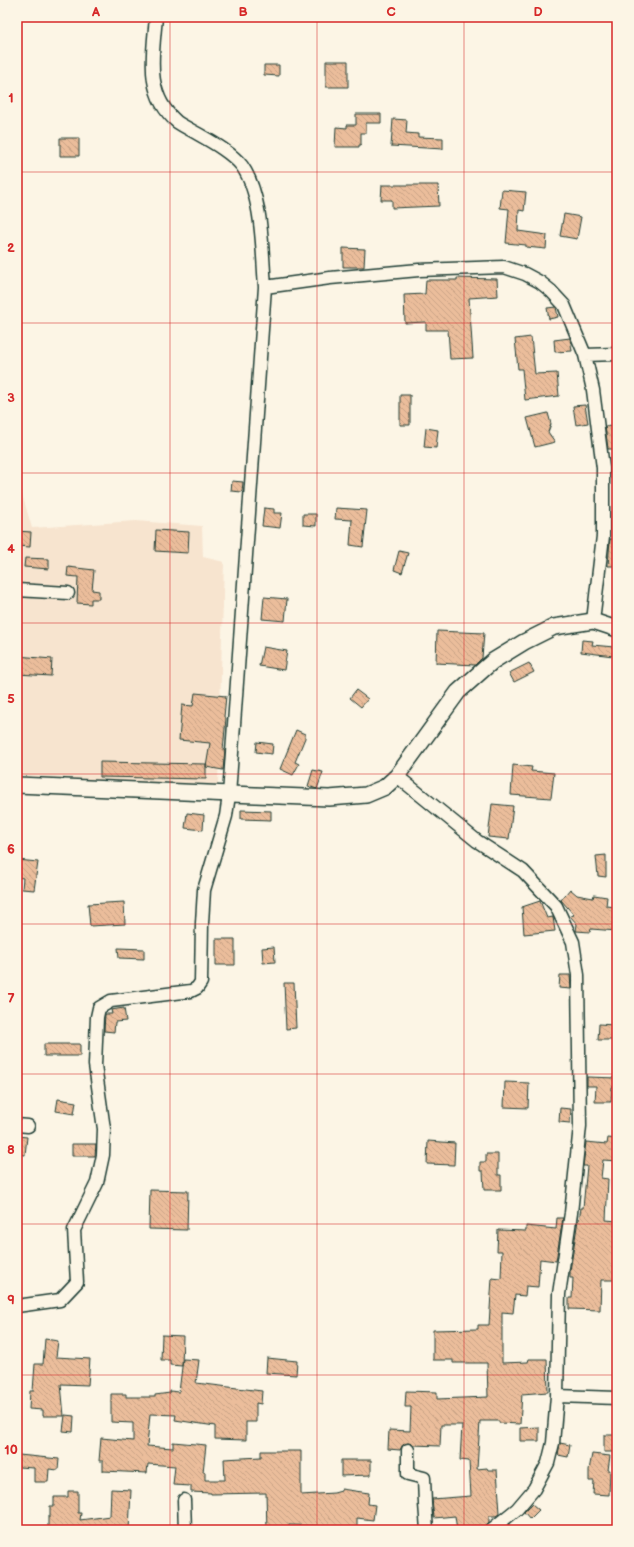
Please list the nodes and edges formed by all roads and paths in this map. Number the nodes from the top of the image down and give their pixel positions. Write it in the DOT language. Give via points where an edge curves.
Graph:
graph roads {
  1 [pos="156,17"];
  2 [pos="265,287"];
  3 [pos="617,354"];
  4 [pos="585,355"];
  5 [pos="17,590"];
  6 [pos="68,593"];
  7 [pos="593,620"];
  8 [pos="617,629"];
  9 [pos="397,776"];
  10 [pos="17,785"];
  11 [pos="229,795"];
  12 [pos="17,1306"];
  13 [pos="557,1396"];
  14 [pos="617,1398"];
  15 [pos="408,1450"];
  16 [pos="184,1500"];
  17 [pos="185,1530"];
  18 [pos="427,1530"];
  19 [pos="491,1530"];
  1 -- 2 [label="street" via="153,58 155,91 177,122 218,145 242,166 259,211"];
  2 -- 4 [label="street" via="419,270 504,267 540,282 564,305"];
  2 -- 11 [label="street"];
  3 -- 4 [label="street"];
  4 -- 7 [label="street" via="593,390 604,468 603,536"];
  5 -- 6 [label="street"];
  7 -- 8 [label="main road"];
  7 -- 9 [label="main road" via="554,627 493,660 458,692"];
  9 -- 11 [label="main road" via="385,787 366,795 329,798"];
  9 -- 13 [label="street" via="477,841 523,871 556,906 573,942 578,975 580,1126 559,1294"];
  10 -- 11 [label="main road"];
  11 -- 12 [label="street" via="226,816 204,890 201,982 191,991 111,1001 99,1008 95,1065 104,1129 103,1156 97,1183 74,1230 77,1282 60,1300"];
  13 -- 14 [label="street"];
  13 -- 19 [label="street" via="553,1443 548,1463 534,1488 517,1509"];
  15 -- 18 [label="street" via="408,1474 424,1478"];
  16 -- 17 [label="street"];
}
